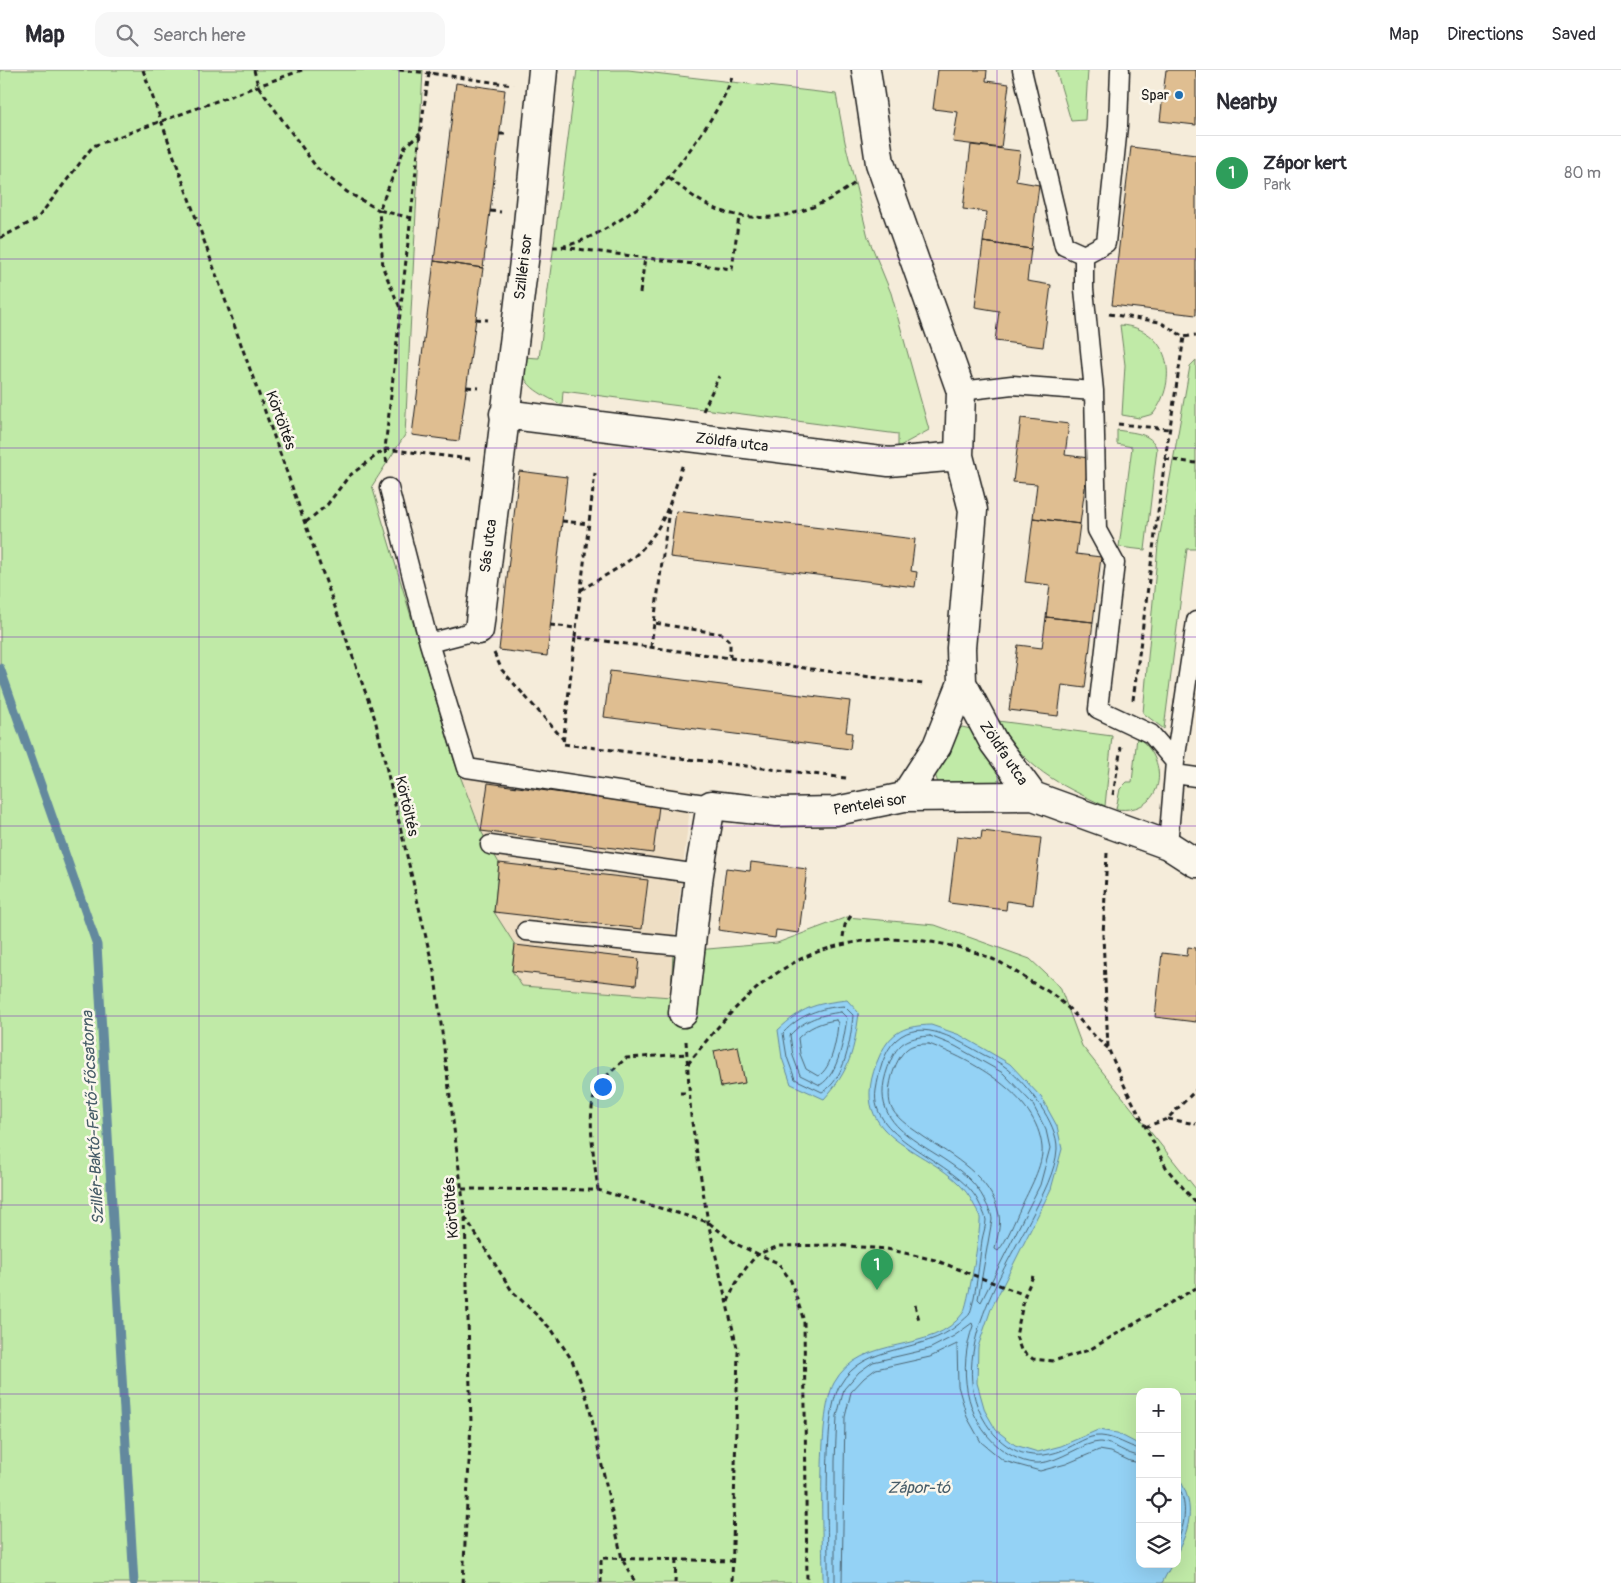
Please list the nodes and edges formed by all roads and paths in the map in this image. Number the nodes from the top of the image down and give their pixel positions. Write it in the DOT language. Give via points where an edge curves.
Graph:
graph roads {
  1 [pos="143,70"];
  2 [pos="254,70"];
  3 [pos="302,70"];
  4 [pos="399,70"];
  5 [pos="866,70"];
  6 [pos="1022,70"];
  7 [pos="1120,70"];
  8 [pos="430,72"];
  9 [pos="732,75"];
  10 [pos="542,80"];
  11 [pos="258,86"];
  12 [pos="160,121"];
  13 [pos="420,134"];
  14 [pos="880,163"];
  15 [pos="668,178"];
  16 [pos="379,210"];
  17 [pos="739,216"];
  18 [pos="411,218"];
  19 [pos="0,238"];
  20 [pos="526,245"];
  21 [pos="561,247"];
  22 [pos="1084,255"];
  23 [pos="645,258"];
  24 [pos="640,293"];
  25 [pos="400,310"];
  26 [pos="1087,311"];
  27 [pos="1196,335"];
  28 [pos="1184,337"];
  29 [pos="719,376"];
  30 [pos="1094,391"];
  31 [pos="961,392"];
  32 [pos="504,414"];
  33 [pos="1095,422"];
  34 [pos="1170,429"];
  35 [pos="690,437"];
  36 [pos="385,449"];
  37 [pos="959,456"];
  38 [pos="1165,459"];
  39 [pos="498,463"];
  40 [pos="1196,464"];
  41 [pos="595,474"];
  42 [pos="389,488"];
  43 [pos="670,504"];
  44 [pos="562,520"];
  45 [pos="306,522"];
  46 [pos="589,524"];
  47 [pos="581,590"];
  48 [pos="1196,621"];
  49 [pos="654,623"];
  50 [pos="550,625"];
  51 [pos="576,628"];
  52 [pos="479,630"];
  53 [pos="575,637"];
  54 [pos="429,643"];
  55 [pos="651,647"];
  56 [pos="730,658"];
  57 [pos="923,684"];
  58 [pos="962,684"];
  59 [pos="1126,722"];
  60 [pos="564,739"];
  61 [pos="1175,768"];
  62 [pos="1196,776"];
  63 [pos="850,778"];
  64 [pos="1033,796"];
  65 [pos="904,798"];
  66 [pos="711,805"];
  67 [pos="1108,823"];
  68 [pos="490,845"];
  69 [pos="1168,845"];
  70 [pos="1196,863"];
  71 [pos="699,874"];
  72 [pos="852,914"];
  73 [pos="526,931"];
  74 [pos="842,937"];
  75 [pos="690,947"];
  76 [pos="683,1013"];
  77 [pos="1108,1048"];
  78 [pos="687,1054"];
  79 [pos="688,1065"];
  80 [pos="1196,1090"];
  81 [pos="680,1093"];
  82 [pos="689,1093"];
  83 [pos="1168,1119"];
  84 [pos="1196,1124"];
  85 [pos="1145,1127"];
  86 [pos="462,1189"];
  87 [pos="598,1190"];
  88 [pos="1196,1203"];
  89 [pos="465,1217"];
  90 [pos="708,1222"];
  91 [pos="758,1254"];
  92 [pos="1033,1276"];
  93 [pos="1196,1288"];
  94 [pos="1025,1295"];
  95 [pos="728,1303"];
  96 [pos="916,1305"];
  97 [pos="919,1320"];
  98 [pos="622,1558"];
  99 [pos="676,1560"];
  100 [pos="731,1561"];
  101 [pos="635,1582"];
  102 [pos="463,1583"];
  103 [pos="601,1583"];
  104 [pos="675,1583"];
  105 [pos="732,1583"];
  106 [pos="807,1583"];
  1 -- 12 [label="path, Körtöltés"];
  2 -- 11 [label="path"];
  3 -- 11 [label="path"];
  4 -- 8 [label="path"];
  5 -- 14 [label="street, Zöldfa utca"];
  6 -- 22 [label="lane" via="1064,246"];
  7 -- 22 [label="lane" via="1118,126 1106,243"];
  8 -- 10 [label="path"];
  8 -- 13 [label="path"];
  9 -- 15 [label="path" via="732,82 713,115"];
  10 -- 20 [label="street, Szilléri sor"];
  11 -- 12 [label="path"];
  11 -- 16 [label="path" via="317,168"];
  12 -- 19 [label="path" via="92,146 37,219"];
  12 -- 45 [label="path, Körtöltés"];
  13 -- 16 [label="path" via="405,147"];
  13 -- 18 [label="path"];
  14 -- 17 [label="path" via="842,193 812,209 775,218"];
  14 -- 31 [label="street, Zöldfa utca"];
  15 -- 17 [label="path" via="715,209"];
  15 -- 21 [label="path" via="645,202 591,236"];
  16 -- 18 [label="path"];
  16 -- 25 [label="path" via="383,268"];
  17 -- 23 [label="path" via="732,269"];
  18 -- 25 [label="path"];
  20 -- 21 [label="path"];
  20 -- 32 [label="street, Szilléri sor"];
  21 -- 23 [label="path"];
  22 -- 26 [label="lane"];
  23 -- 24 [label="path"];
  25 -- 36 [label="path"];
  26 -- 28 [label="path" via="1160,322"];
  26 -- 30 [label="lane"];
  27 -- 28 [label="path"];
  28 -- 34 [label="path"];
  29 -- 35 [label="path"];
  30 -- 31 [label="lane" via="1012,385"];
  30 -- 33 [label="lane"];
  31 -- 37 [label="street, Zöldfa utca"];
  32 -- 35 [label="street, Zöldfa utca"];
  32 -- 39 [label="street, Szilléri sor"];
  33 -- 34 [label="path"];
  33 -- 59 [label="lane" via="1097,530 1115,563 1098,709"];
  34 -- 38 [label="path"];
  35 -- 37 [label="street, Zöldfa utca" via="889,462"];
  35 -- 43 [label="path"];
  36 -- 39 [label="path"];
  36 -- 45 [label="path" via="349,476 327,505"];
  37 -- 58 [label="street, Zöldfa utca" via="973,510 961,648"];
  38 -- 40 [label="path"];
  38 -- 59 [label="path" via="1132,704"];
  39 -- 52 [label="street, Sás utca"];
  41 -- 46 [label="path"];
  42 -- 54 [label="lane"];
  43 -- 47 [label="path" via="659,529 638,553"];
  43 -- 49 [label="path"];
  44 -- 46 [label="path"];
  45 -- 86 [label="path, Körtöltés" via="380,738 435,976"];
  46 -- 47 [label="path"];
  47 -- 51 [label="path"];
  48 -- 61 [label="lane"];
  49 -- 55 [label="path"];
  49 -- 56 [label="path" via="722,634 730,642"];
  50 -- 51 [label="path"];
  51 -- 53 [label="path"];
  52 -- 54 [label="lane"];
  52 -- 60 [label="path" via="502,670"];
  53 -- 55 [label="path"];
  53 -- 60 [label="path"];
  54 -- 66 [label="lane" via="468,768"];
  55 -- 56 [label="path"];
  56 -- 57 [label="path"];
  58 -- 64 [label="street, Zöldfa utca" via="994,743"];
  58 -- 65 [label="street, Zöldfa utca" via="938,746"];
  59 -- 61 [label="lane" via="1151,734"];
  59 -- 67 [label="path"];
  60 -- 63 [label="path" via="563,744"];
  61 -- 62 [label="lane"];
  61 -- 69 [label="lane"];
  64 -- 65 [label="street, Pentelei sor"];
  64 -- 67 [label="street, Pentelei sor"];
  65 -- 66 [label="street, Pentelei sor" via="836,811 776,812"];
  66 -- 71 [label="street"];
  67 -- 69 [label="street, Pentelei sor"];
  67 -- 77 [label="path" via="1103,936"];
  68 -- 71 [label="lane"];
  69 -- 70 [label="street, Pentelei sor"];
  71 -- 75 [label="street"];
  72 -- 74 [label="path" via="844,924"];
  73 -- 75 [label="lane"];
  75 -- 76 [label="street"];
  76 -- 78 [label="path"];
  77 -- 79 [label="path" via="1057,997 998,962 943,945 885,940 822,950 773,975 716,1028"];
  77 -- 85 [label="path"];
  78 -- 79 [label="path"];
  78 -- 87 [label="path" via="626,1058 598,1086 592,1128"];
  79 -- 82 [label="path"];
  80 -- 83 [label="path"];
  81 -- 82 [label="path"];
  82 -- 90 [label="path"];
  83 -- 84 [label="path"];
  83 -- 85 [label="path"];
  85 -- 88 [label="path" via="1167,1169"];
  86 -- 87 [label="path"];
  86 -- 89 [label="path, Körtöltés"];
  87 -- 90 [label="path"];
  89 -- 98 [label="path" via="512,1291 552,1330 572,1360 588,1401"];
  89 -- 102 [label="path, Körtöltés" via="471,1422"];
  90 -- 91 [label="path" via="736,1244"];
  90 -- 95 [label="path"];
  91 -- 94 [label="path" via="779,1246 834,1245 887,1249 935,1260"];
  91 -- 95 [label="path" via="734,1284"];
  91 -- 106 [label="path" via="778,1263 791,1281 804,1321"];
  92 -- 94 [label="path"];
  93 -- 94 [label="path" via="1089,1350 1053,1361 1033,1359 1022,1350 1016,1336"];
  95 -- 100 [label="path" via="738,1352"];
  96 -- 97 [label="path"];
  98 -- 99 [label="path"];
  98 -- 101 [label="path"];
  98 -- 103 [label="path" via="601,1558"];
  99 -- 100 [label="path"];
  99 -- 104 [label="path"];
  100 -- 105 [label="path"];
}
